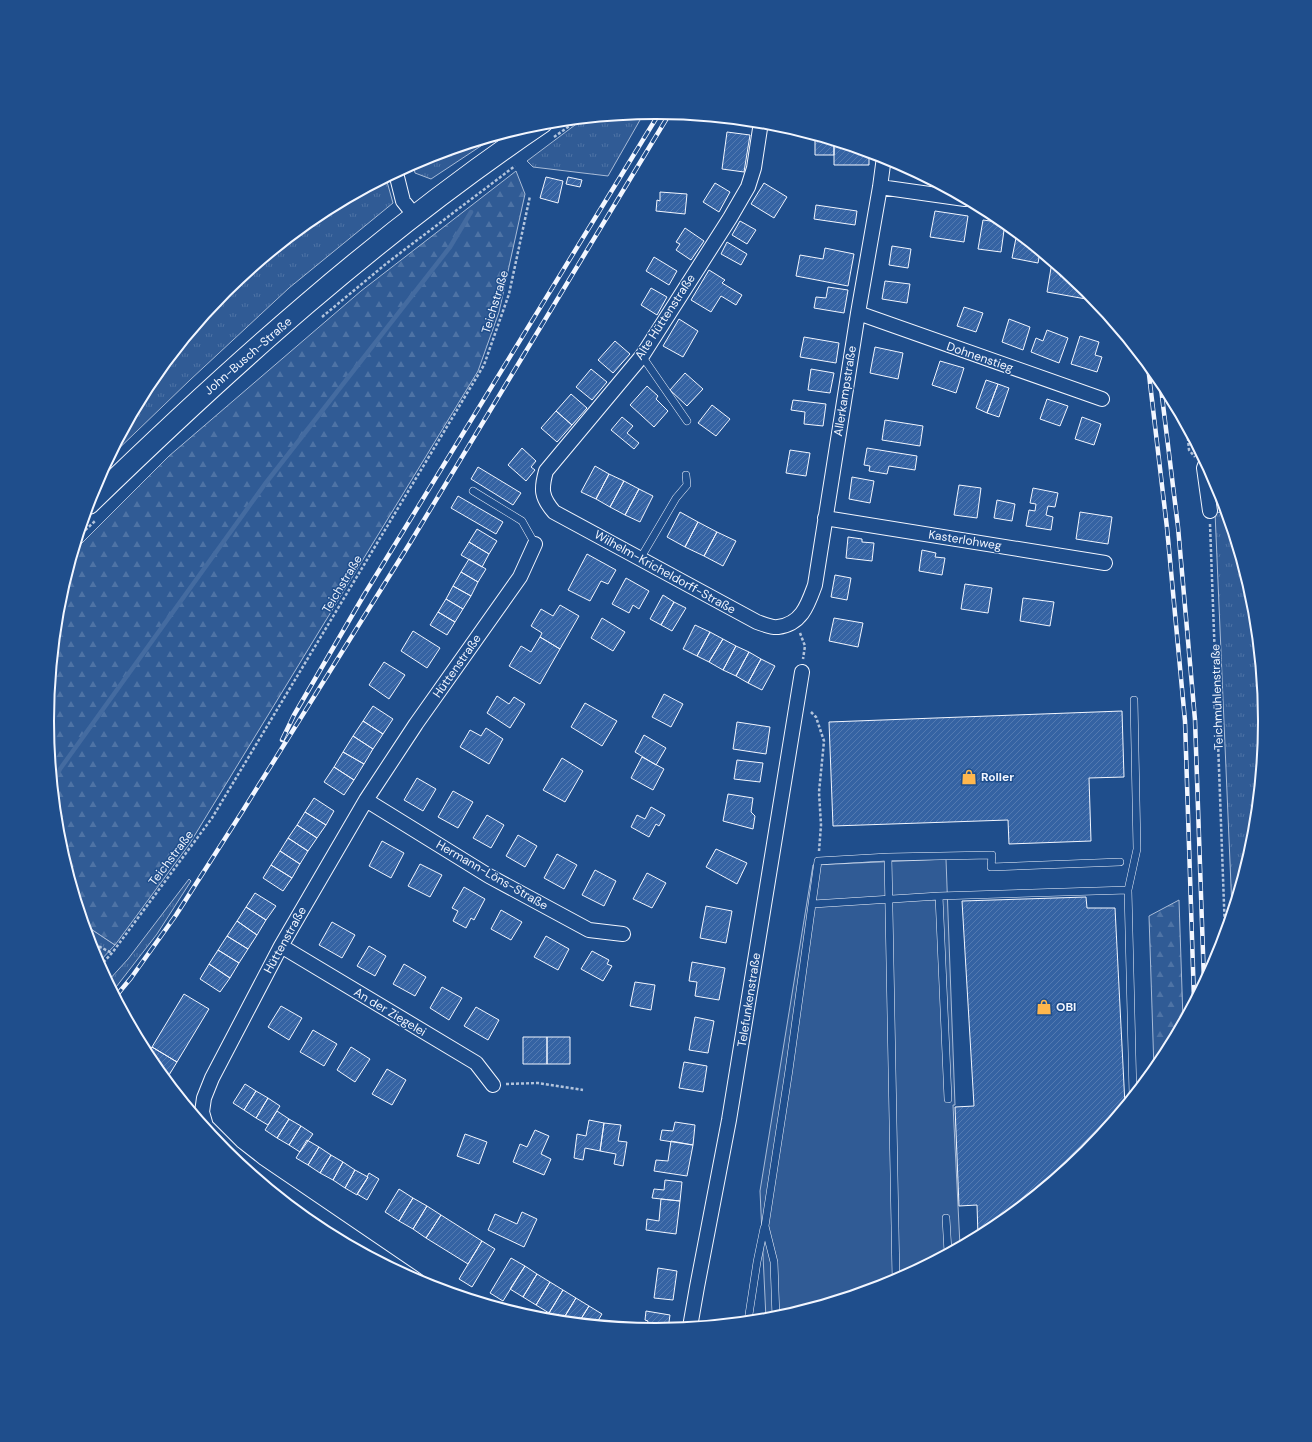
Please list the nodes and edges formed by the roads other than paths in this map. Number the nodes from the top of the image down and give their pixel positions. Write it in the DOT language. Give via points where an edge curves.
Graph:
graph roads {
  1 [pos="760,129"];
  2 [pos="545,132"];
  3 [pos="883,164"];
  4 [pos="397,178"];
  5 [pos="880,187"];
  6 [pos="952,197"];
  7 [pos="415,216"];
  8 [pos="858,313"];
  9 [pos="642,356"];
  10 [pos="1102,399"];
  11 [pos="688,421"];
  12 [pos="686,475"];
  13 [pos="1206,478"];
  14 [pos="473,492"];
  15 [pos="544,496"];
  16 [pos="94,510"];
  17 [pos="1210,511"];
  18 [pos="825,518"];
  19 [pos="535,544"];
  20 [pos="640,559"];
  21 [pos="1105,563"];
  22 [pos="795,621"];
  23 [pos="802,672"];
  24 [pos="1134,700"];
  25 [pos="366,800"];
  26 [pos="888,858"];
  27 [pos="1120,862"];
  28 [pos="1128,890"];
  29 [pos="939,896"];
  30 [pos="889,900"];
  31 [pos="813,904"];
  32 [pos="623,934"];
  33 [pos="281,946"];
  34 [pos="493,1085"];
  35 [pos="1133,1088"];
  36 [pos="948,1099"];
  37 [pos="203,1118"];
  38 [pos="253,1169"];
  39 [pos="946,1218"];
  40 [pos="765,1226"];
  41 [pos="948,1247"];
  42 [pos="383,1257"];
  43 [pos="896,1273"];
  44 [pos="776,1310"];
  45 [pos="749,1315"];
  46 [pos="691,1322"];
  1 -- 9 [label="street, Alte Hüttenstraße" via="754,168 748,187"];
  2 -- 7 [label="main road, John-Busch-Straße" via="505,148"];
  3 -- 5 [label="street, Allerkampstraße"];
  4 -- 7 [label="street" via="404,201"];
  5 -- 6 [label="street"];
  5 -- 8 [label="street, Allerkampstraße"];
  7 -- 16 [label="main road, John-Busch-Straße" via="241,361 157,438"];
  8 -- 10 [label="street, Dohnenstieg"];
  8 -- 18 [label="street, Allerkampstraße"];
  9 -- 11 [label="lane"];
  9 -- 15 [label="street, Alte Hüttenstraße" via="546,471 542,485"];
  12 -- 20 [label="lane" via="687,485 676,498"];
  13 -- 17 [label="street"];
  14 -- 19 [label="lane" via="522,520"];
  15 -- 20 [label="street, Wilhelm-Kricheldorff-Straße" via="554,512"];
  18 -- 21 [label="street, Kasterlohweg"];
  18 -- 22 [label="street, Allerkampstraße" via="815,585 806,608"];
  19 -- 25 [label="street, Hüttenstraße" via="520,577 416,724"];
  20 -- 22 [label="street, Wilhelm-Kricheldorff-Straße" via="756,622 777,628"];
  23 -- 46 [label="street, Telefunkenstraße" via="729,1120"];
  24 -- 28 [label="lane" via="1137,849"];
  25 -- 32 [label="street, Hermann-Löns-Straße" via="489,876 589,930"];
  25 -- 33 [label="street, Hüttenstraße"];
  26 -- 27 [label="lane" via="992,855 992,867"];
  26 -- 30 [label="lane"];
  26 -- 31 [label="lane" via="818,861"];
  28 -- 29 [label="lane"];
  28 -- 35 [label="lane"];
  29 -- 30 [label="lane"];
  29 -- 36 [label="lane"];
  30 -- 31 [label="lane"];
  30 -- 43 [label="lane"];
  31 -- 40 [label="lane"];
  33 -- 34 [label="street, An der Ziegelei" via="476,1063"];
  33 -- 37 [label="street, Hüttenstraße" via="212,1078 204,1098"];
  38 -- 42 [label="street, Hüttenstraße"];
  39 -- 41 [label="lane"];
  40 -- 44 [label="lane" via="774,1262"];
  40 -- 45 [label="lane"];
}
